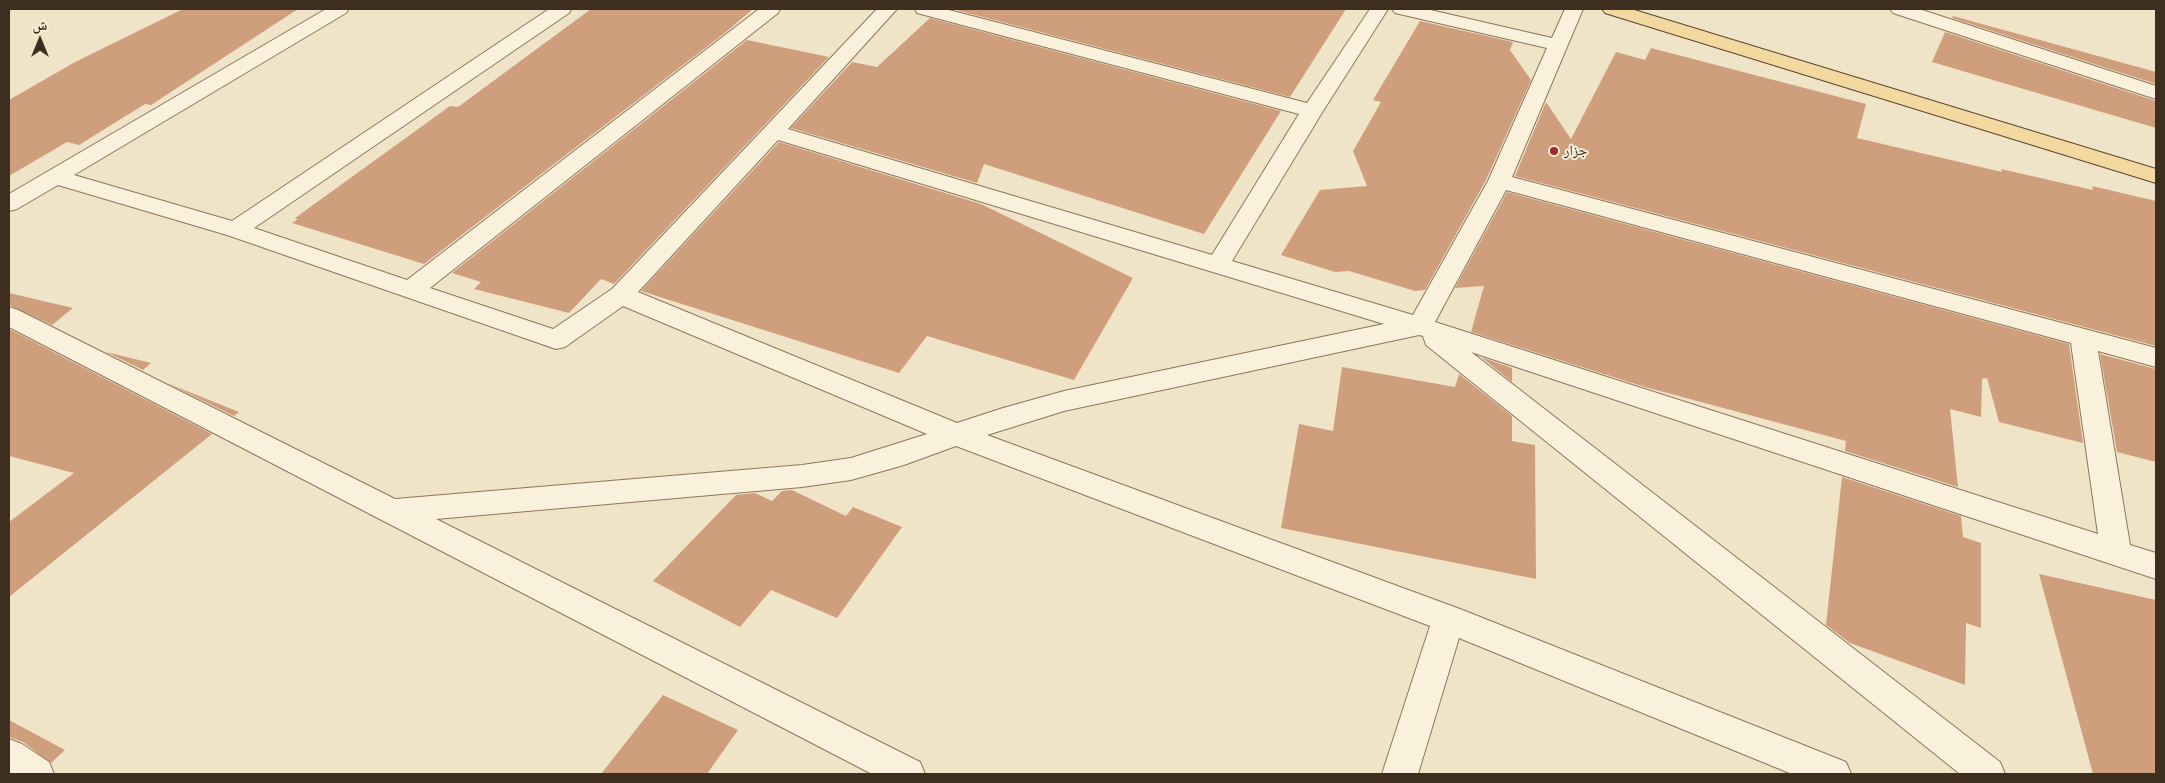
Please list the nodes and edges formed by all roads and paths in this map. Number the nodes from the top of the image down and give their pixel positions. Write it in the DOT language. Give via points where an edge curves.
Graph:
graph roads {
  1 [pos="339,9"];
  2 [pos="562,9"];
  3 [pos="771,9"];
  4 [pos="887,9"];
  5 [pos="924,9"];
  6 [pos="1379,9"];
  7 [pos="1402,9"];
  8 [pos="1574,9"];
  9 [pos="1612,9"];
  10 [pos="1900,9"];
  11 [pos="1558,45"];
  12 [pos="2156,93"];
  13 [pos="1312,111"];
  14 [pos="772,131"];
  15 [pos="2156,176"];
  16 [pos="56,177"];
  17 [pos="1499,181"];
  18 [pos="9,204"];
  19 [pos="235,230"];
  20 [pos="1217,266"];
  21 [pos="412,289"];
  22 [pos="620,295"];
  23 [pos="9,316"];
  24 [pos="1420,326"];
  25 [pos="2083,338"];
  26 [pos="2156,357"];
  27 [pos="957,435"];
  28 [pos="392,511"];
  29 [pos="2116,553"];
  30 [pos="2156,566"];
  31 [pos="1448,619"];
  32 [pos="9,756"];
  33 [pos="36,774"];
  34 [pos="907,774"];
  35 [pos="1400,774"];
  36 [pos="1833,774"];
  37 [pos="1987,774"];
  1 -- 16 [label="street"];
  2 -- 19 [label="street"];
  3 -- 21 [label="street"];
  4 -- 14 [label="street"];
  5 -- 13 [label="street"];
  6 -- 13 [label="street"];
  7 -- 11 [label="street"];
  8 -- 11 [label="street"];
  9 -- 15 [label="main road"];
  10 -- 12 [label="street"];
  11 -- 17 [label="street"];
  13 -- 20 [label="street"];
  14 -- 20 [label="street"];
  14 -- 22 [label="street"];
  16 -- 18 [label="street"];
  16 -- 19 [label="street"];
  17 -- 24 [label="street"];
  17 -- 25 [label="street"];
  19 -- 21 [label="street"];
  20 -- 24 [label="street"];
  21 -- 22 [label="street" via="556,340"];
  22 -- 27 [label="street"];
  23 -- 28 [label="street"];
  24 -- 27 [label="street" via="1064,401"];
  24 -- 29 [label="street"];
  24 -- 37 [label="street"];
  25 -- 26 [label="street"];
  25 -- 29 [label="street"];
  27 -- 28 [label="street" via="860,467 802,476"];
  27 -- 31 [label="street"];
  28 -- 34 [label="street"];
  29 -- 30 [label="street"];
  31 -- 35 [label="street"];
  31 -- 36 [label="street"];
  32 -- 33 [label="street"];
}
